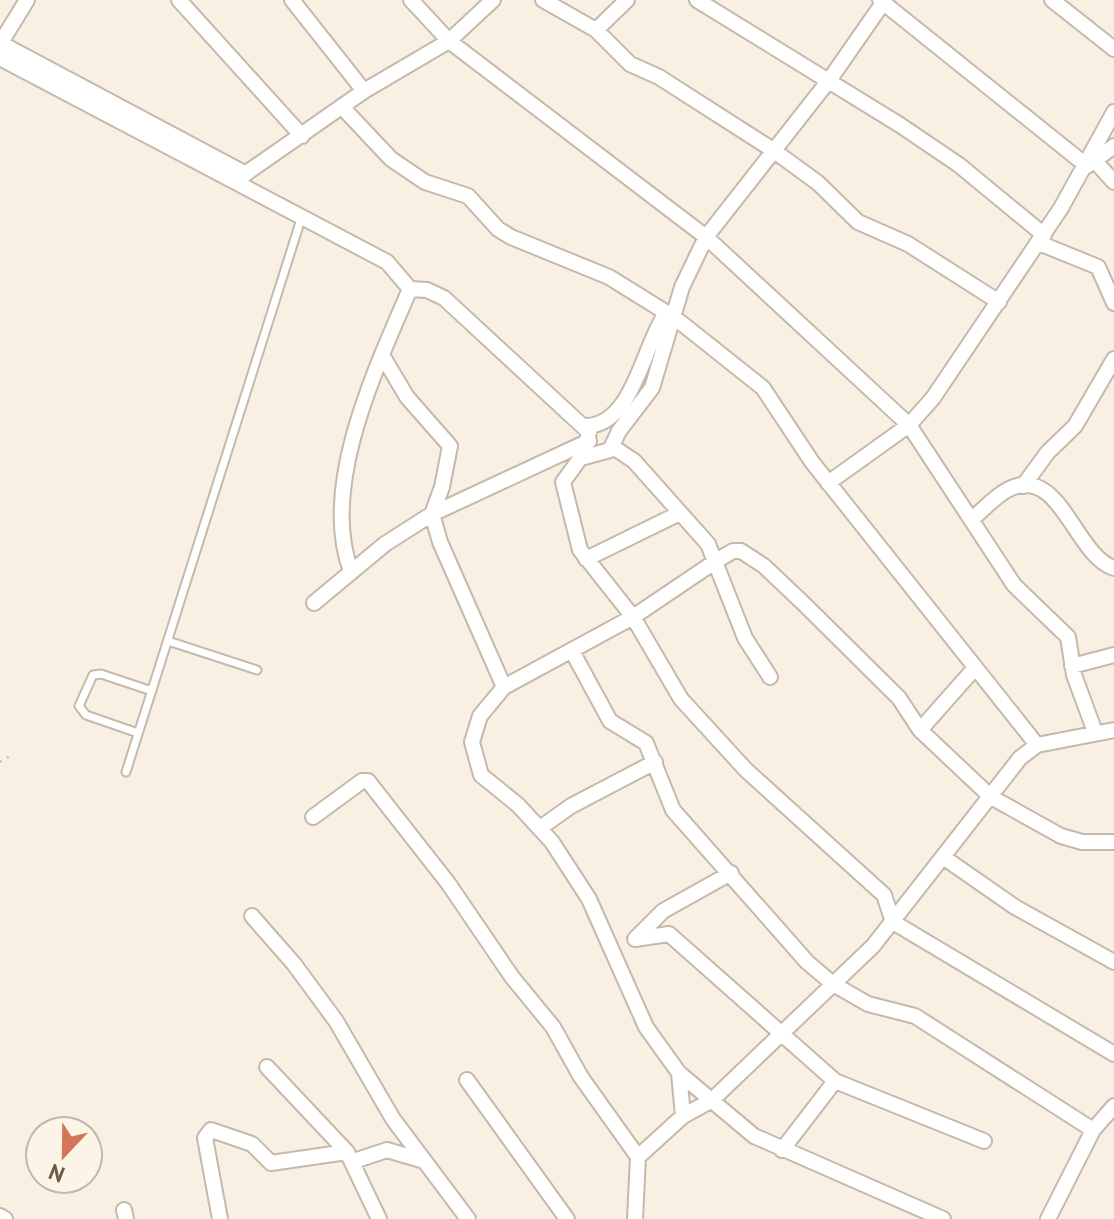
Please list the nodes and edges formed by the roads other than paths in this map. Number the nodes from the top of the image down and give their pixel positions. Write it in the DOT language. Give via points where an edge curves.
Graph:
graph roads {
  1 [pos="27,0"];
  2 [pos="179,0"];
  3 [pos="292,0"];
  4 [pos="411,0"];
  5 [pos="493,0"];
  6 [pos="543,0"];
  7 [pos="627,0"];
  8 [pos="697,0"];
  9 [pos="1052,0"];
  10 [pos="883,1"];
  11 [pos="596,30"];
  12 [pos="449,41"];
  13 [pos="0,43"];
  14 [pos="1114,49"];
  15 [pos="0,58"];
  16 [pos="830,79"];
  17 [pos="364,91"];
  18 [pos="343,108"];
  19 [pos="1114,112"];
  20 [pos="302,136"];
  21 [pos="1114,146"];
  22 [pos="773,150"];
  23 [pos="1090,163"];
  24 [pos="241,178"];
  25 [pos="1114,182"];
  26 [pos="302,216"];
  27 [pos="706,237"];
  28 [pos="1042,239"];
  29 [pos="410,289"];
  30 [pos="999,302"];
  31 [pos="1114,303"];
  32 [pos="671,315"];
  33 [pos="382,355"];
  34 [pos="1114,359"];
  35 [pos="909,425"];
  36 [pos="587,434"];
  37 [pos="613,447"];
  38 [pos="581,458"];
  39 [pos="828,483"];
  40 [pos="1023,486"];
  41 [pos="680,513"];
  42 [pos="432,514"];
  43 [pos="971,520"];
  44 [pos="586,559"];
  45 [pos="716,561"];
  46 [pos="1114,568"];
  47 [pos="351,571"];
  48 [pos="314,603"];
  49 [pos="633,617"];
  50 [pos="168,641"];
  51 [pos="572,651"];
  52 [pos="1114,655"];
  53 [pos="1072,666"];
  54 [pos="974,669"];
  55 [pos="257,670"];
  56 [pos="770,677"];
  57 [pos="504,687"];
  58 [pos="152,691"];
  59 [pos="920,730"];
  60 [pos="1114,730"];
  61 [pos="1095,732"];
  62 [pos="138,733"];
  63 [pos="1037,745"];
  64 [pos="655,762"];
  65 [pos="126,772"];
  66 [pos="991,797"];
  67 [pos="313,817"];
  68 [pos="540,828"];
  69 [pos="1114,842"];
  70 [pos="943,857"];
  71 [pos="731,873"];
  72 [pos="252,916"];
  73 [pos="893,922"];
  74 [pos="635,939"];
  75 [pos="614,951"];
  76 [pos="1113,960"];
  77 [pos="833,984"];
  78 [pos="779,1035"];
  79 [pos="1114,1054"];
  80 [pos="267,1067"];
  81 [pos="679,1073"];
  82 [pos="467,1080"];
  83 [pos="835,1081"];
  84 [pos="712,1100"];
  85 [pos="1114,1106"];
  86 [pos="683,1116"];
  87 [pos="1093,1130"];
  88 [pos="984,1141"];
  89 [pos="782,1150"];
  90 [pos="351,1157"];
  91 [pos="638,1157"];
  92 [pos="421,1161"];
  93 [pos="220,1219"];
  94 [pos="379,1219"];
  95 [pos="468,1219"];
  96 [pos="567,1219"];
  97 [pos="635,1219"];
  98 [pos="943,1219"];
  99 [pos="1048,1219"];
  1 -- 13 [label="street"];
  2 -- 20 [label="street"];
  3 -- 17 [label="street"];
  4 -- 12 [label="street"];
  5 -- 12 [label="street"];
  6 -- 11 [label="street"];
  7 -- 11 [label="street"];
  8 -- 16 [label="street"];
  9 -- 14 [label="street"];
  10 -- 16 [label="street"];
  10 -- 23 [label="street"];
  11 -- 22 [label="street" via="630,64"];
  12 -- 17 [label="street"];
  12 -- 27 [label="street"];
  13 -- 24 [label="street"];
  15 -- 24 [label="street"];
  16 -- 22 [label="street"];
  16 -- 28 [label="street" via="959,165"];
  17 -- 18 [label="street"];
  18 -- 20 [label="street"];
  18 -- 32 [label="street" via="391,159 411,174 458,190 504,233 585,264"];
  19 -- 23 [label="street"];
  20 -- 24 [label="street"];
  21 -- 23 [label="street"];
  22 -- 27 [label="street"];
  22 -- 30 [label="street" via="858,222 908,244"];
  23 -- 25 [label="street"];
  23 -- 28 [label="street"];
  24 -- 26 [label="street"];
  26 -- 29 [label="street" via="387,262"];
  26 -- 50 [label="lane"];
  27 -- 32 [label="street"];
  27 -- 35 [label="street"];
  28 -- 30 [label="street"];
  28 -- 31 [label="street" via="1098,267"];
  29 -- 33 [label="street"];
  29 -- 36 [label="street" via="444,298"];
  30 -- 35 [label="street"];
  32 -- 36 [label="street" via="649,341 626,403"];
  32 -- 37 [label="street" via="648,397 619,431"];
  32 -- 39 [label="street" via="763,388"];
  33 -- 42 [label="street" via="407,397 450,446"];
  33 -- 47 [label="street" via="340,497 341,537"];
  34 -- 40 [label="street" via="1075,426"];
  35 -- 39 [label="street"];
  35 -- 43 [label="street"];
  36 -- 38 [label="street"];
  36 -- 42 [label="street"];
  37 -- 38 [label="street"];
  37 -- 41 [label="street" via="634,461"];
  38 -- 44 [label="street" via="563,482"];
  39 -- 54 [label="street"];
  40 -- 43 [label="street" via="1001,494"];
  40 -- 46 [label="street" via="1050,494 1097,559"];
  41 -- 44 [label="street"];
  41 -- 45 [label="street"];
  42 -- 47 [label="street"];
  42 -- 57 [label="street"];
  43 -- 53 [label="street" via="1014,585 1068,637"];
  44 -- 49 [label="street"];
  45 -- 49 [label="street"];
  45 -- 56 [label="street" via="745,638"];
  45 -- 59 [label="street" via="741,551 764,566 899,698"];
  47 -- 48 [label="street"];
  49 -- 51 [label="street"];
  49 -- 73 [label="street" via="681,699 746,770 884,895"];
  50 -- 55 [label="lane"];
  50 -- 58 [label="lane"];
  51 -- 57 [label="street"];
  51 -- 64 [label="street" via="610,721 642,739"];
  52 -- 53 [label="street"];
  53 -- 61 [label="street"];
  54 -- 59 [label="street"];
  54 -- 63 [label="street"];
  57 -- 68 [label="street" via="480,716 473,758 486,781"];
  58 -- 62 [label="lane"];
  58 -- 62 [label="lane" via="93,675 79,706 86,715"];
  59 -- 66 [label="street"];
  60 -- 61 [label="street"];
  61 -- 63 [label="street"];
  62 -- 65 [label="lane"];
  63 -- 66 [label="street" via="1020,758"];
  64 -- 68 [label="street"];
  64 -- 71 [label="street" via="673,810"];
  66 -- 69 [label="street" via="1061,836"];
  66 -- 70 [label="street"];
  67 -- 91 [label="street" via="368,781 553,1027"];
  68 -- 75 [label="street" via="581,886"];
  70 -- 73 [label="street"];
  70 -- 76 [label="street" via="1015,907"];
  71 -- 74 [label="street" via="663,911"];
  71 -- 77 [label="street" via="807,962"];
  72 -- 92 [label="street" via="336,1021"];
  73 -- 77 [label="street"];
  73 -- 79 [label="street"];
  74 -- 75 [label="street"];
  74 -- 78 [label="street" via="669,934"];
  75 -- 81 [label="street" via="646,1027"];
  77 -- 78 [label="street"];
  77 -- 87 [label="street" via="868,1004 915,1016"];
  78 -- 83 [label="street"];
  78 -- 84 [label="street"];
  80 -- 90 [label="street"];
  81 -- 84 [label="street"];
  81 -- 86 [label="street"];
  82 -- 96 [label="street"];
  83 -- 88 [label="street"];
  83 -- 89 [label="street"];
  84 -- 86 [label="street"];
  84 -- 89 [label="street" via="754,1136"];
  85 -- 87 [label="street"];
  86 -- 91 [label="street"];
  87 -- 99 [label="street"];
  89 -- 98 [label="street"];
  90 -- 92 [label="street" via="387,1150"];
  90 -- 93 [label="street" via="271,1163 252,1144 211,1130 205,1138"];
  90 -- 94 [label="street"];
  91 -- 97 [label="street"];
  92 -- 95 [label="street"];
}
